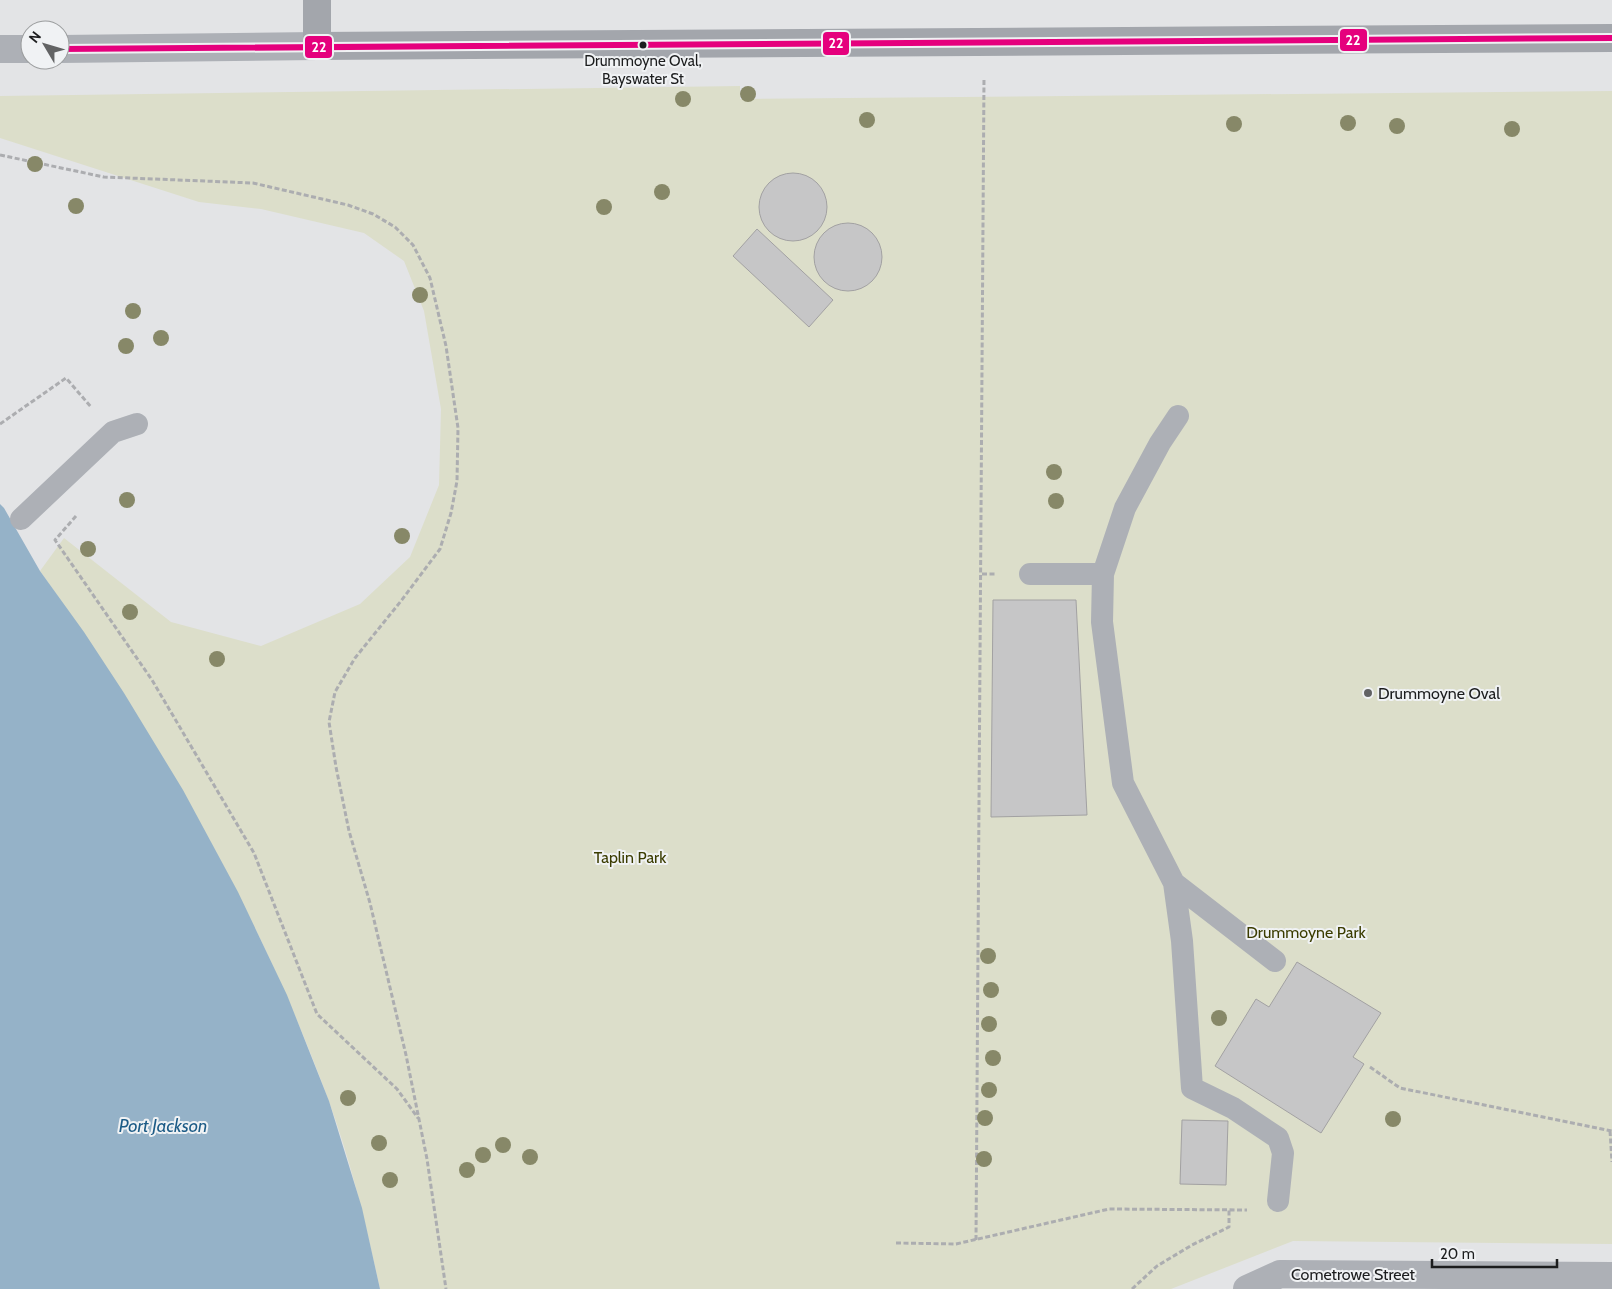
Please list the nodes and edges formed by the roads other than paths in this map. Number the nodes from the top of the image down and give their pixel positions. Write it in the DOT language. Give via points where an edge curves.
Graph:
graph roads {
  1 [pos="317,0"];
  2 [pos="1612,38"];
  3 [pos="317,46"];
  4 [pos="0,49"];
  5 [pos="20,49"];
  6 [pos="70,49"];
  7 [pos="1178,416"];
  8 [pos="137,424"];
  9 [pos="22,518"];
  10 [pos="1030,574"];
  11 [pos="1103,574"];
  12 [pos="1174,883"];
  13 [pos="1275,961"];
  14 [pos="1278,1201"];
  15 [pos="1612,1276"];
  16 [pos="1246,1289"];
  1 -- 3 [label="street"];
  2 -- 3 [label="street"];
  3 -- 6 [label="street"];
  4 -- 5 [label="street"];
  7 -- 11 [label="lane" via="1125,508"];
  8 -- 9 [label="lane" via="113,432"];
  10 -- 11 [label="lane"];
  11 -- 12 [label="lane" via="1102,622 1123,783"];
  12 -- 13 [label="lane"];
  12 -- 14 [label="lane" via="1182,941 1192,1088 1233,1108 1278,1138 1284,1153"];
  15 -- 16 [label="street, Cometrowe Street" via="1280,1274"];
}
